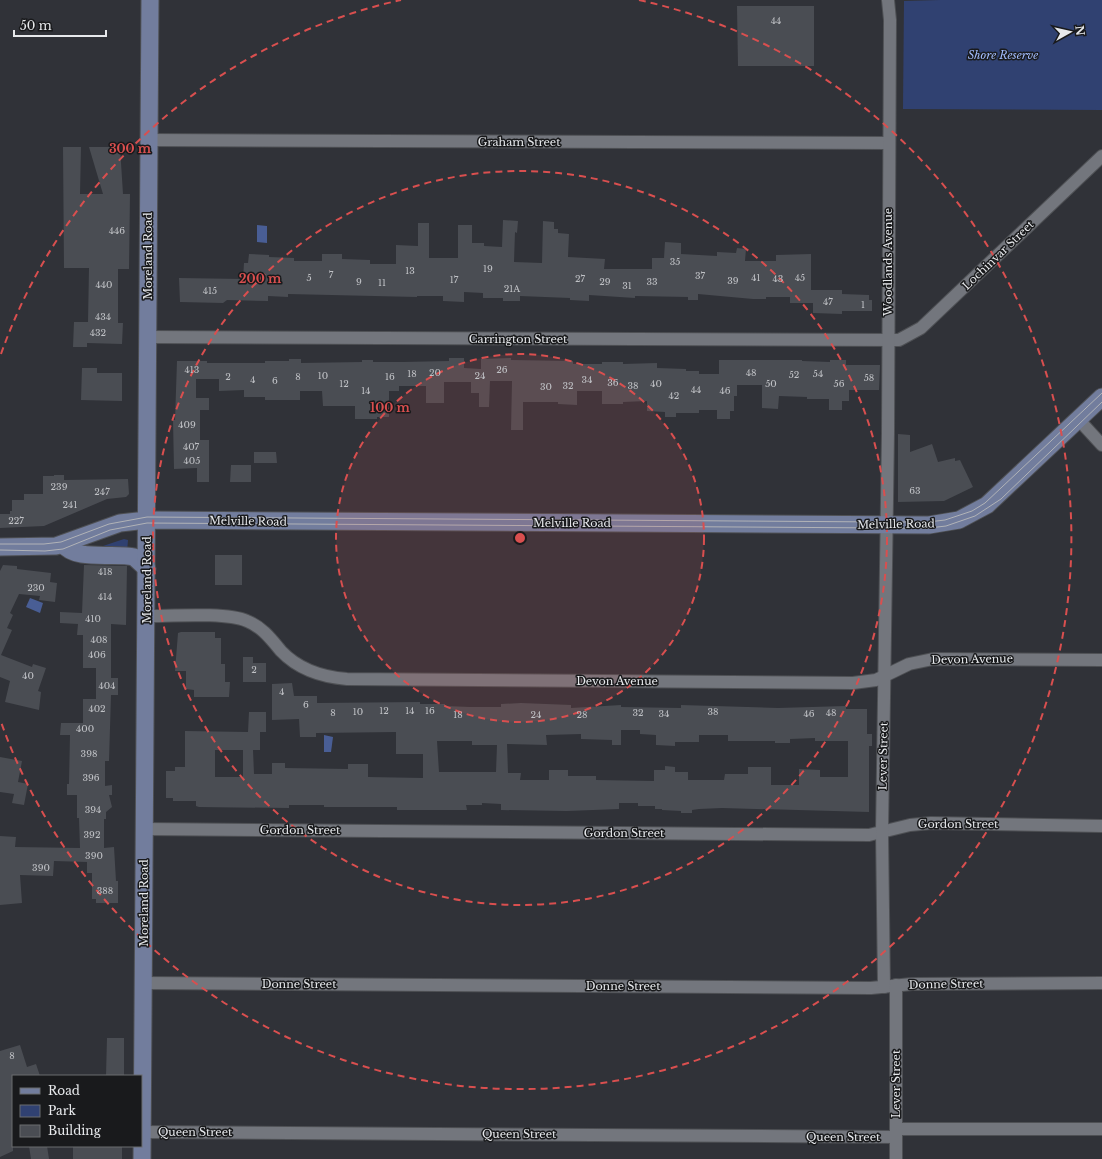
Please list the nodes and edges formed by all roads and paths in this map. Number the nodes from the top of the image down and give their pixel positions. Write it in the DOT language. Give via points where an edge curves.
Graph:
graph roads {
  1 [pos="150,0"];
  2 [pos="888,0"];
  3 [pos="149,140"];
  4 [pos="889,143"];
  5 [pos="1102,156"];
  6 [pos="148,337"];
  7 [pos="888,341"];
  8 [pos="1102,397"];
  9 [pos="1078,420"];
  10 [pos="1102,445"];
  11 [pos="147,520"];
  12 [pos="886,525"];
  13 [pos="63,544"];
  14 [pos="0,547"];
  15 [pos="147,569"];
  16 [pos="147,616"];
  17 [pos="1102,660"];
  18 [pos="883,676"];
  19 [pos="1102,826"];
  20 [pos="144,829"];
  21 [pos="882,832"];
  22 [pos="143,983"];
  23 [pos="1102,983"];
  24 [pos="896,985"];
  25 [pos="884,987"];
  26 [pos="1102,1129"];
  27 [pos="142,1132"];
  28 [pos="896,1133"];
  29 [pos="142,1159"];
  30 [pos="896,1159"];
  1 -- 3 [label="main road, Moreland Road"];
  2 -- 4 [label="street, Woodlands Avenue"];
  3 -- 4 [label="street, Graham Street"];
  3 -- 6 [label="main road, Moreland Road"];
  4 -- 7 [label="street, Woodlands Avenue"];
  5 -- 7 [label="street, Lochinvar Street" via="921,328 903,338"];
  6 -- 7 [label="street, Carrington Street"];
  6 -- 11 [label="main road, Moreland Road"];
  7 -- 12 [label="street, Woodlands Avenue"];
  8 -- 9 [label="main road, Melville Road"];
  9 -- 10 [label="street"];
  9 -- 12 [label="main road, Melville Road" via="999,496 974,513 959,520 934,525"];
  11 -- 12 [label="main road, Melville Road"];
  11 -- 13 [label="main road, Melville Road" via="120,523"];
  11 -- 15 [label="main road, Moreland Road"];
  12 -- 18 [label="street, Lever Street"];
  13 -- 14 [label="main road, Melville Road" via="47,547"];
  13 -- 15 [label="main road" via="65,548 88,556 134,557"];
  15 -- 16 [label="main road, Moreland Road"];
  16 -- 18 [label="street, Devon Avenue" via="228,617 246,620 266,634 288,658 325,676 347,679 853,683 876,680"];
  16 -- 20 [label="main road, Moreland Road"];
  17 -- 18 [label="street, Devon Avenue" via="939,658 909,664"];
  18 -- 21 [label="street, Lever Street"];
  19 -- 21 [label="street, Gordon Street" via="931,823"];
  20 -- 21 [label="street, Gordon Street" via="869,835"];
  20 -- 22 [label="main road, Moreland Road"];
  21 -- 25 [label="street, Lever Street"];
  22 -- 25 [label="street, Donne Street"];
  22 -- 27 [label="main road, Moreland Road"];
  23 -- 24 [label="street, Donne Street"];
  24 -- 25 [label="street, Donne Street"];
  24 -- 28 [label="street, Lever Street"];
  26 -- 28 [label="street, Queen Street"];
  27 -- 28 [label="street, Queen Street"];
  27 -- 29 [label="main road, Moreland Road"];
  28 -- 30 [label="street, Lever Street"];
}
